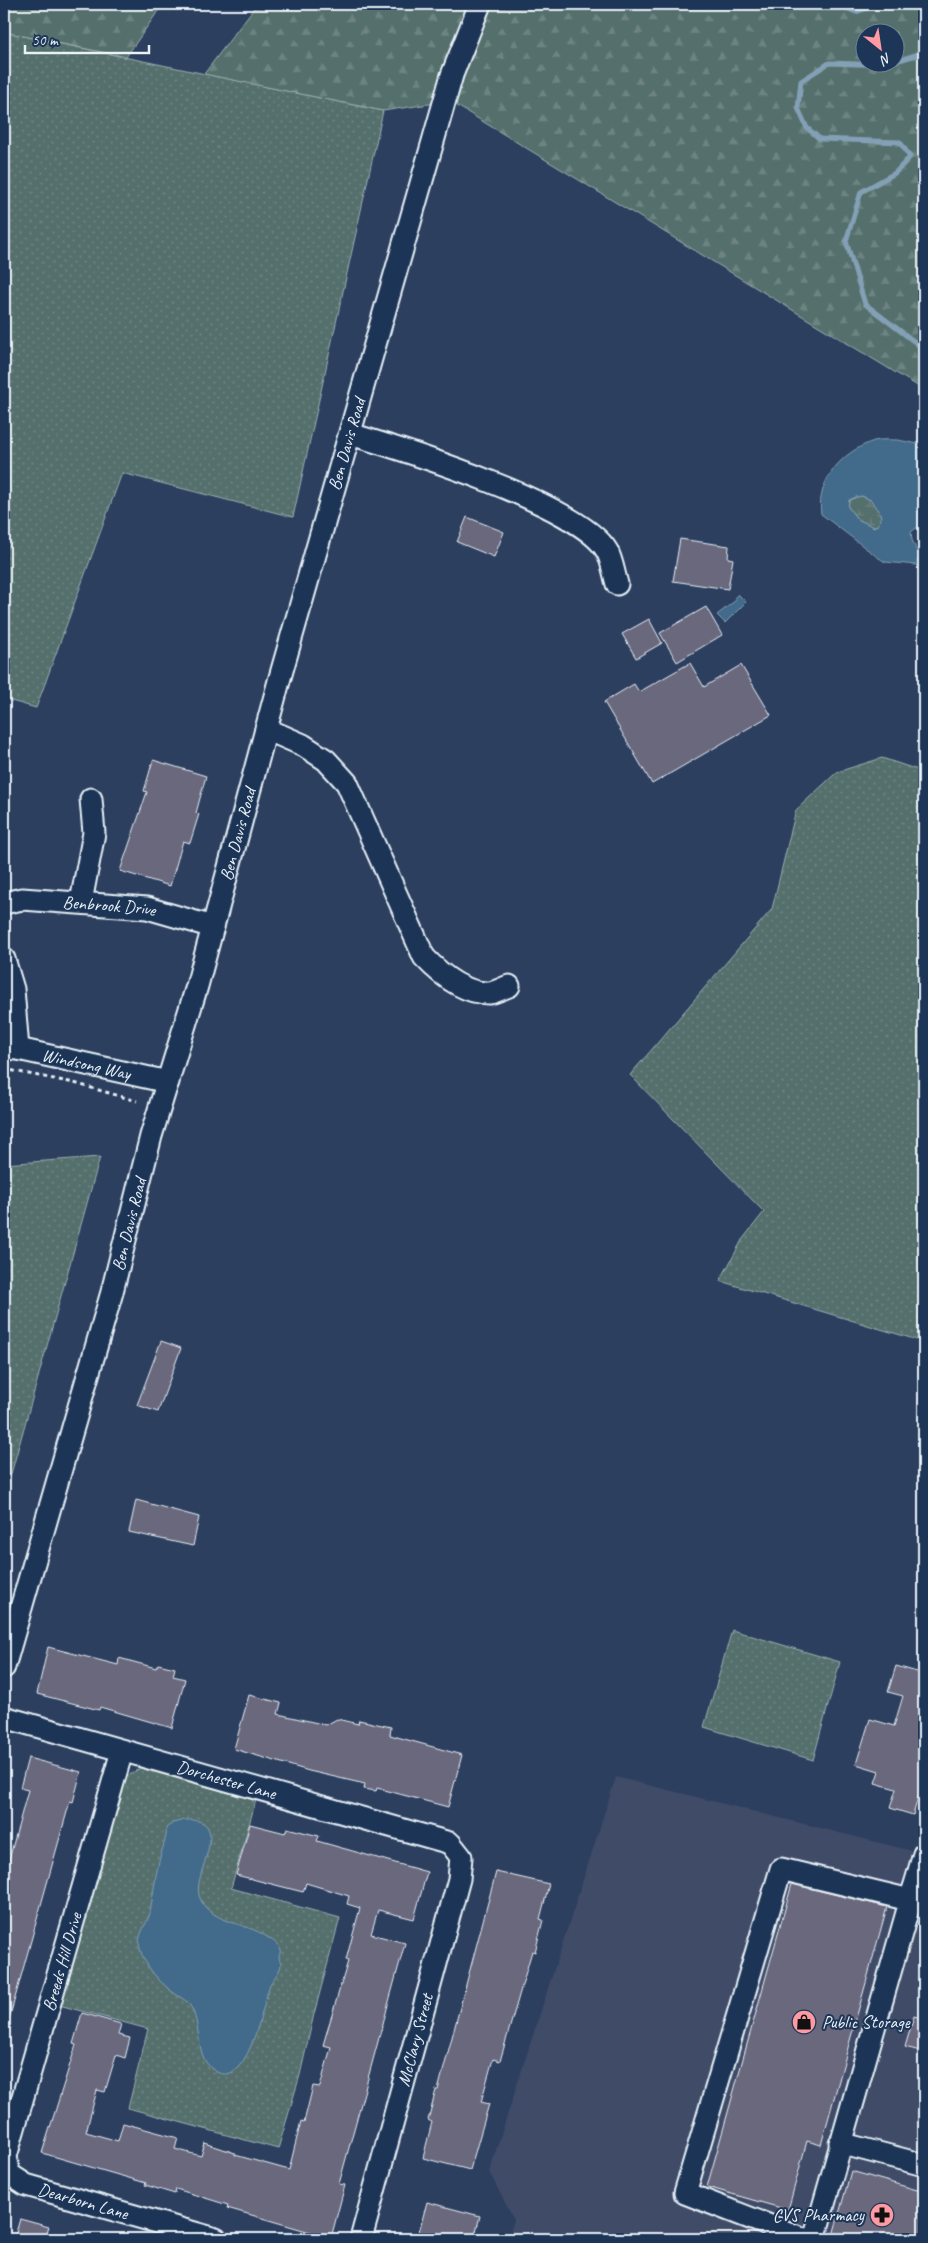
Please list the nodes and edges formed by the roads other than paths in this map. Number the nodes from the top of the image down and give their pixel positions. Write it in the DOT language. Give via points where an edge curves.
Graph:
graph roads {
  1 [pos="480,4"];
  2 [pos="350,434"];
  3 [pos="617,584"];
  4 [pos="266,730"];
  5 [pos="91,799"];
  6 [pos="81,902"];
  7 [pos="4,903"];
  8 [pos="213,927"];
  9 [pos="4,960"];
  10 [pos="509,986"];
  11 [pos="11,1049"];
  12 [pos="168,1082"];
  13 [pos="4,1667"];
  14 [pos="4,1717"];
  15 [pos="122,1752"];
  16 [pos="450,1843"];
  17 [pos="924,1854"];
  18 [pos="916,1893"];
  19 [pos="840,2143"];
  20 [pos="924,2166"];
  21 [pos="9,2174"];
  22 [pos="216,2239"];
  23 [pos="361,2239"];
  24 [pos="804,2239"];
  25 [pos="814,2239"];
  1 -- 2 [label="street, Ben Davis Road" via="452,75"];
  2 -- 3 [label="street" via="502,486 550,508 588,531 607,551"];
  2 -- 4 [label="street, Ben Davis Road"];
  4 -- 8 [label="street, Ben Davis Road"];
  4 -- 10 [label="street" via="318,754 347,783 424,957 440,974 466,988 490,993"];
  5 -- 6 [label="street" via="94,833"];
  6 -- 7 [label="street, Benbrook Drive" via="22,899"];
  6 -- 8 [label="street, Benbrook Drive" via="146,908"];
  8 -- 12 [label="street, Ben Davis Road"];
  9 -- 11 [label="street" via="13,988"];
  11 -- 12 [label="street, Windsong Way"];
  12 -- 13 [label="street, Ben Davis Road"];
  14 -- 15 [label="street, Dorchester Lane"];
  15 -- 16 [label="street, Dorchester Lane"];
  15 -- 21 [label="street, Breeds Hill Drive" via="6,2156"];
  16 -- 23 [label="street, McClary Street" via="461,1858 459,1879"];
  17 -- 18 [label="street"];
  18 -- 19 [label="street"];
  18 -- 24 [label="street" via="781,1869 685,2193"];
  19 -- 20 [label="street"];
  19 -- 25 [label="street"];
  21 -- 22 [label="street, Dearborn Lane" via="26,2185"];
}
